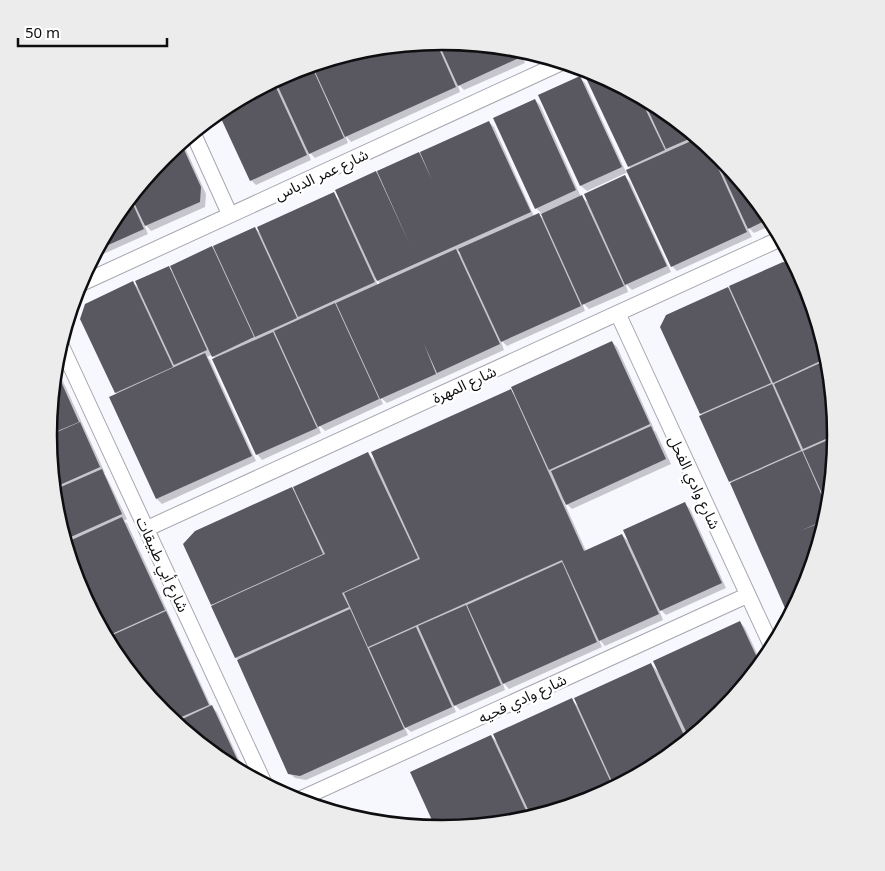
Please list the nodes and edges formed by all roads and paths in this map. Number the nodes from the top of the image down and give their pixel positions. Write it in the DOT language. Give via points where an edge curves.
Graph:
graph roads {
  1 [pos="554,66"];
  2 [pos="195,140"];
  3 [pos="230,215"];
  4 [pos="775,241"];
  5 [pos="90,279"];
  6 [pos="618,314"];
  7 [pos="65,355"];
  8 [pos="146,529"];
  9 [pos="748,595"];
  10 [pos="769,640"];
  11 [pos="260,775"];
  12 [pos="306,796"];
  1 -- 3 [label="street, شارع عمر الدباس"];
  2 -- 3 [label="street"];
  3 -- 5 [label="street, شارع عمر الدباس"];
  4 -- 6 [label="street, شارع المهرة"];
  6 -- 8 [label="street, شارع المهرة"];
  6 -- 9 [label="street, شارع وادي الفحل"];
  7 -- 8 [label="street, شارع أبي طبيقات"];
  8 -- 11 [label="street, شارع أبي طبيقات"];
  9 -- 10 [label="street, شارع وادي الفحل"];
  9 -- 12 [label="street, شارع وادي فحيه"];
}
